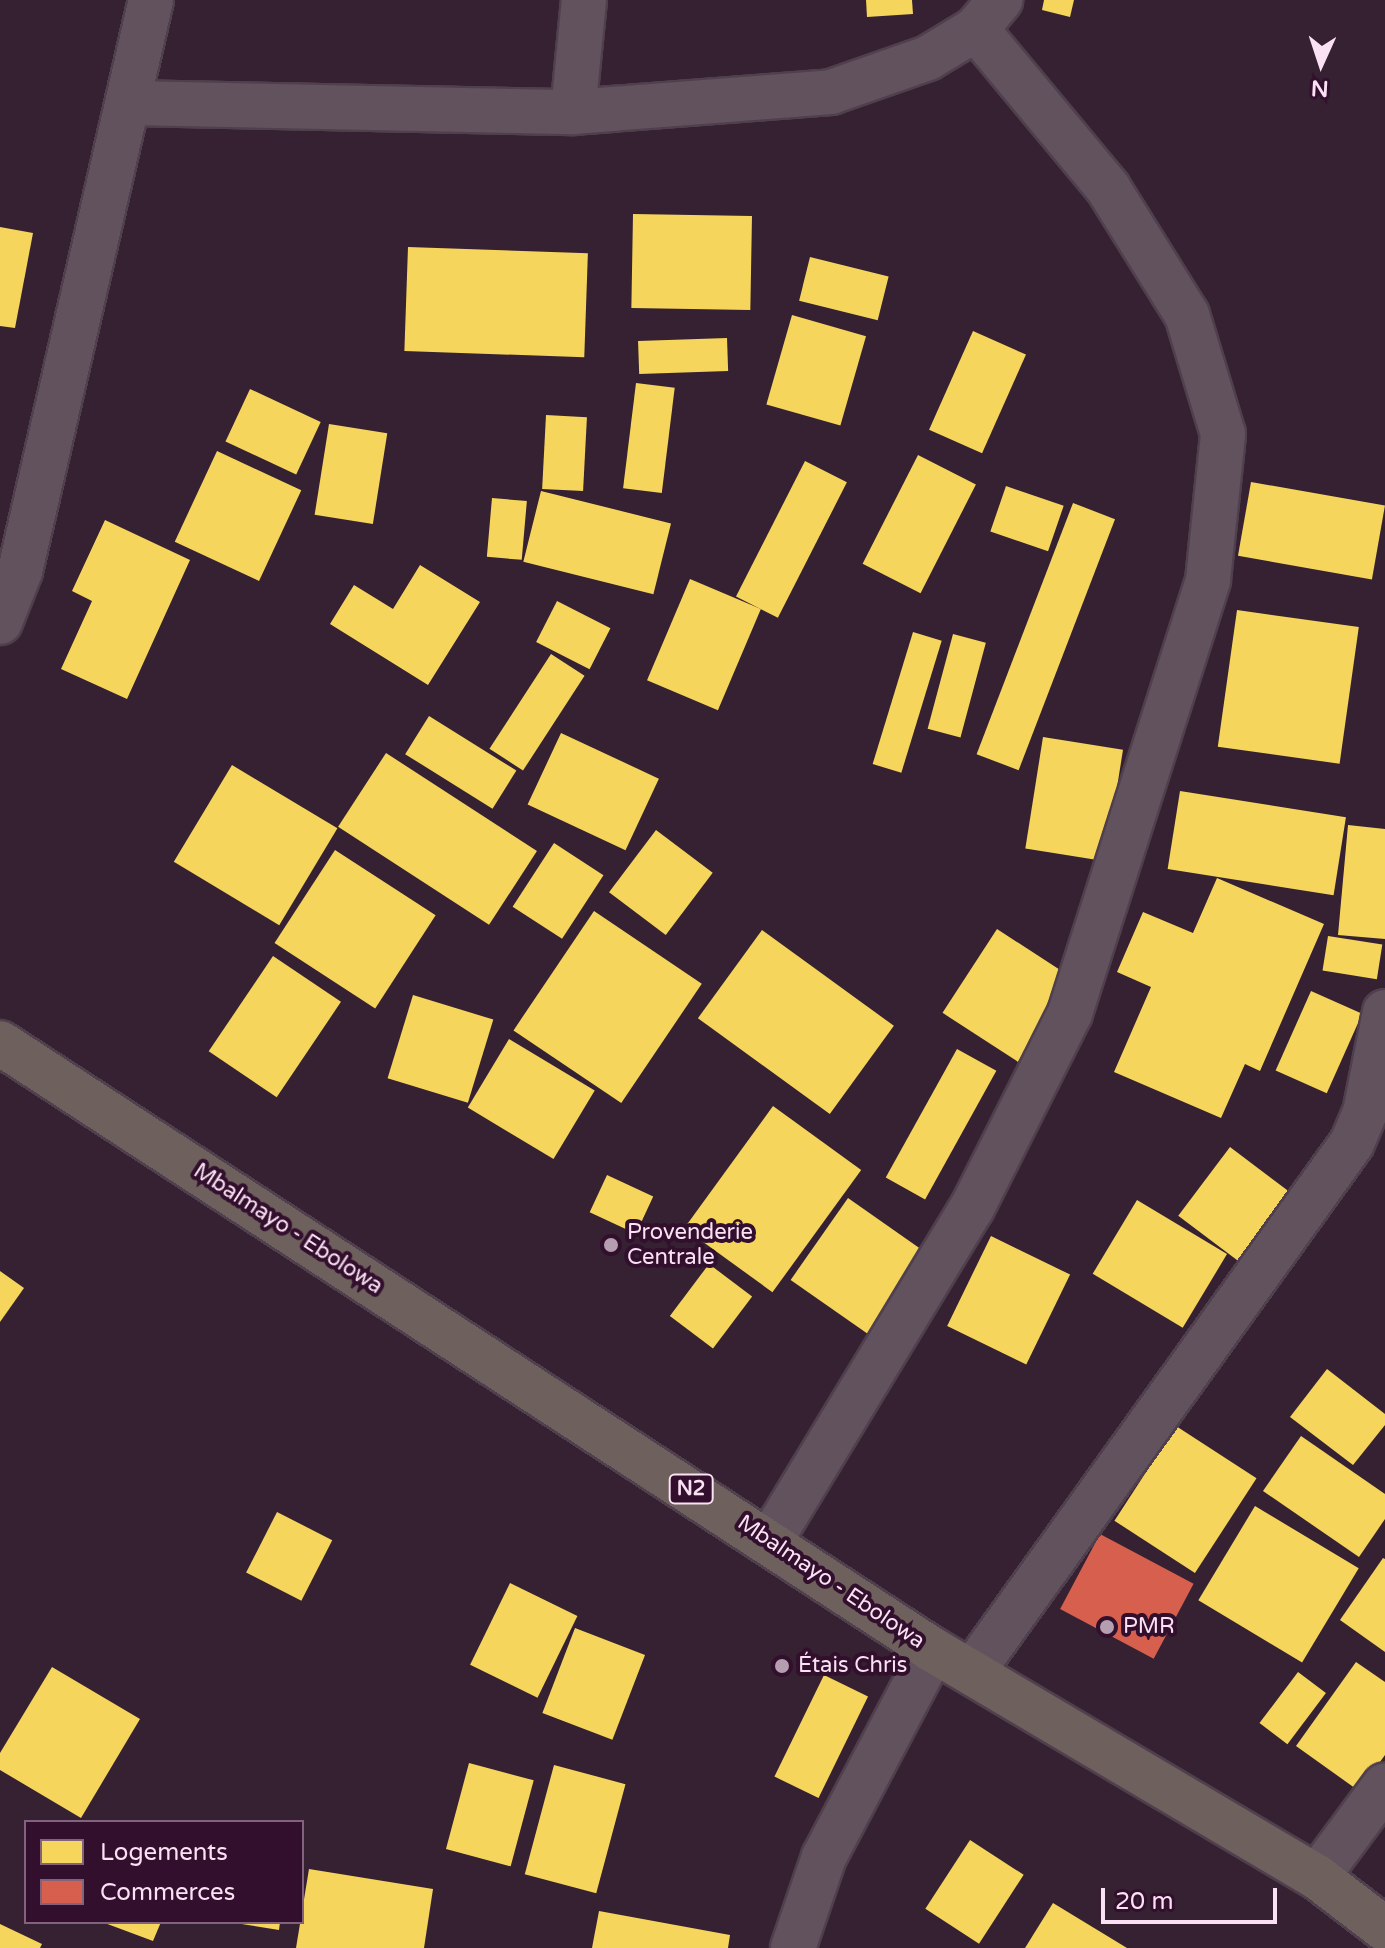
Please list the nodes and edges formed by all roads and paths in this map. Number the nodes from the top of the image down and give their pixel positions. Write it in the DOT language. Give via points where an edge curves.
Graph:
graph roads {
  1 [pos="151,0"];
  2 [pos="584,0"];
  3 [pos="988,14"];
  4 [pos="131,103"];
  5 [pos="573,112"];
  6 [pos="0,622"];
  7 [pos="1385,1012"];
  8 [pos="0,1043"];
  9 [pos="770,1541"];
  10 [pos="933,1650"];
  11 [pos="972,1672"];
  12 [pos="1385,1785"];
  13 [pos="1317,1877"];
  14 [pos="1385,1929"];
  15 [pos="793,1948"];
  1 -- 4 [label="street"];
  2 -- 5 [label="street"];
  3 -- 5 [label="street" via="928,58 831,92"];
  3 -- 9 [label="street" via="1108,188 1187,315 1223,434 1208,580 1070,1013 972,1208"];
  4 -- 5 [label="street"];
  4 -- 6 [label="street" via="20,571"];
  7 -- 11 [label="street" via="1365,1113 1352,1143"];
  8 -- 9 [label="highway, Mbalmayo - Ebolowa / N2"];
  9 -- 10 [label="highway, Mbalmayo - Ebolowa / N2"];
  10 -- 11 [label="highway, Mbalmayo - Ebolowa / N2"];
  10 -- 15 [label="street" via="824,1857"];
  11 -- 13 [label="highway, Mbalmayo - Ebolowa / N2"];
  12 -- 13 [label="street"];
  13 -- 14 [label="highway, Mbalmayo - Ebolowa / N2"];
}
